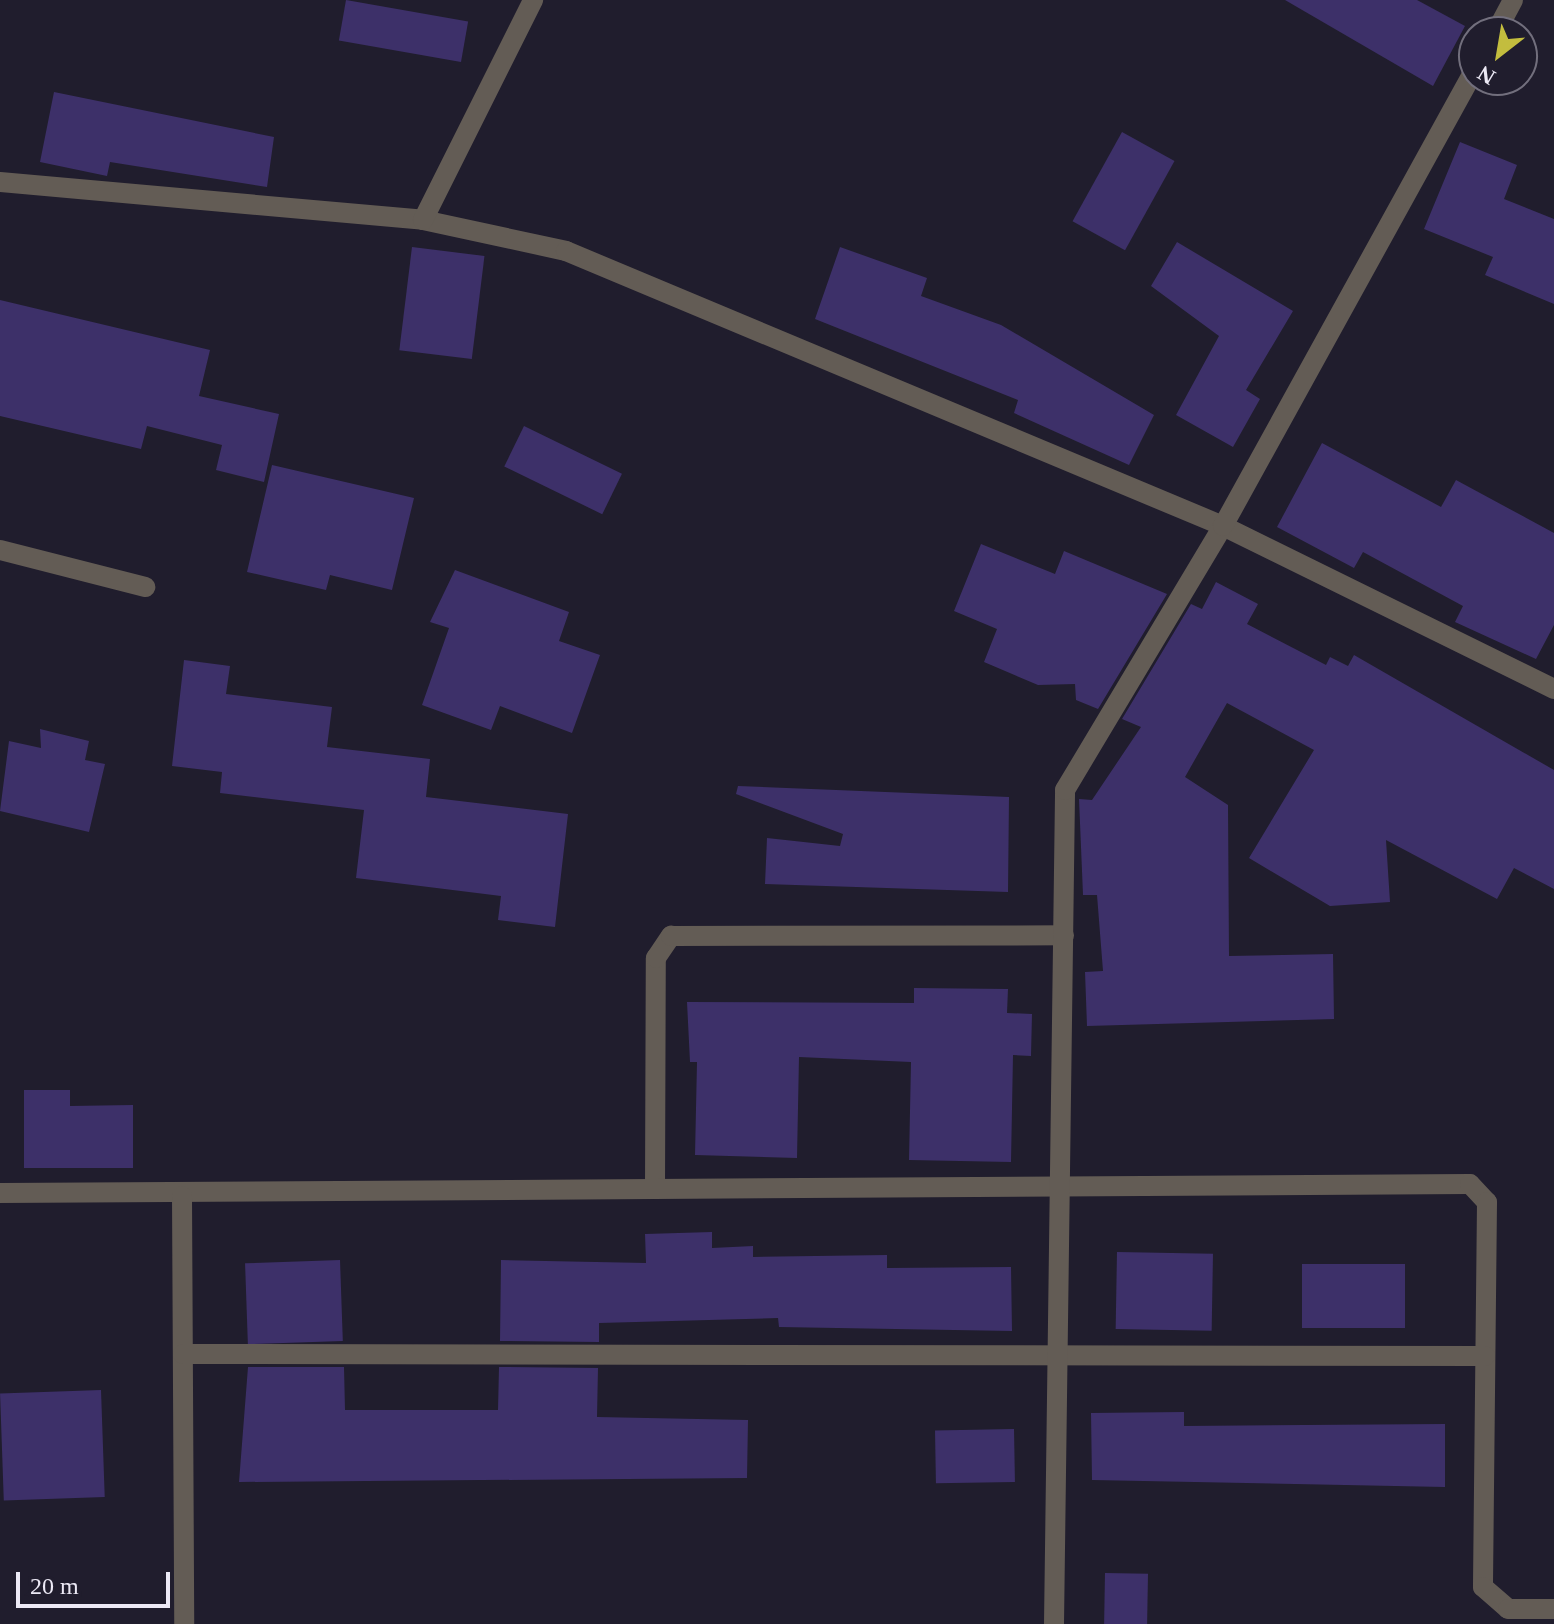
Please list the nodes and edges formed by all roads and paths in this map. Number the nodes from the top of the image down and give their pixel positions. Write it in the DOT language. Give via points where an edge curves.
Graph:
graph roads {
  1 [pos="533,0"];
  2 [pos="1460,96"];
  3 [pos="0,182"];
  4 [pos="423,220"];
  5 [pos="1223,526"];
  6 [pos="0,550"];
  7 [pos="145,587"];
  8 [pos="1554,689"];
  9 [pos="1064,935"];
  10 [pos="1059,1184"];
  11 [pos="655,1189"];
  12 [pos="0,1193"];
  13 [pos="182,1196"];
  14 [pos="183,1354"];
  15 [pos="1057,1356"];
  16 [pos="1485,1356"];
  17 [pos="1554,1609"];
  18 [pos="184,1624"];
  19 [pos="1054,1624"];
  1 -- 4 [label="street"];
  2 -- 5 [label="street"];
  3 -- 4 [label="street"];
  4 -- 5 [label="street" via="566,251"];
  5 -- 8 [label="street"];
  5 -- 9 [label="street" via="1065,790"];
  6 -- 7 [label="street"];
  9 -- 10 [label="street"];
  9 -- 11 [label="street" via="671,936 656,958"];
  10 -- 11 [label="street"];
  10 -- 15 [label="street"];
  10 -- 16 [label="street" via="1470,1184 1487,1202"];
  11 -- 13 [label="street"];
  12 -- 13 [label="street"];
  13 -- 14 [label="street"];
  14 -- 15 [label="street"];
  14 -- 18 [label="street"];
  15 -- 16 [label="street"];
  15 -- 19 [label="street"];
  16 -- 17 [label="street" via="1483,1587 1508,1609"];
}
